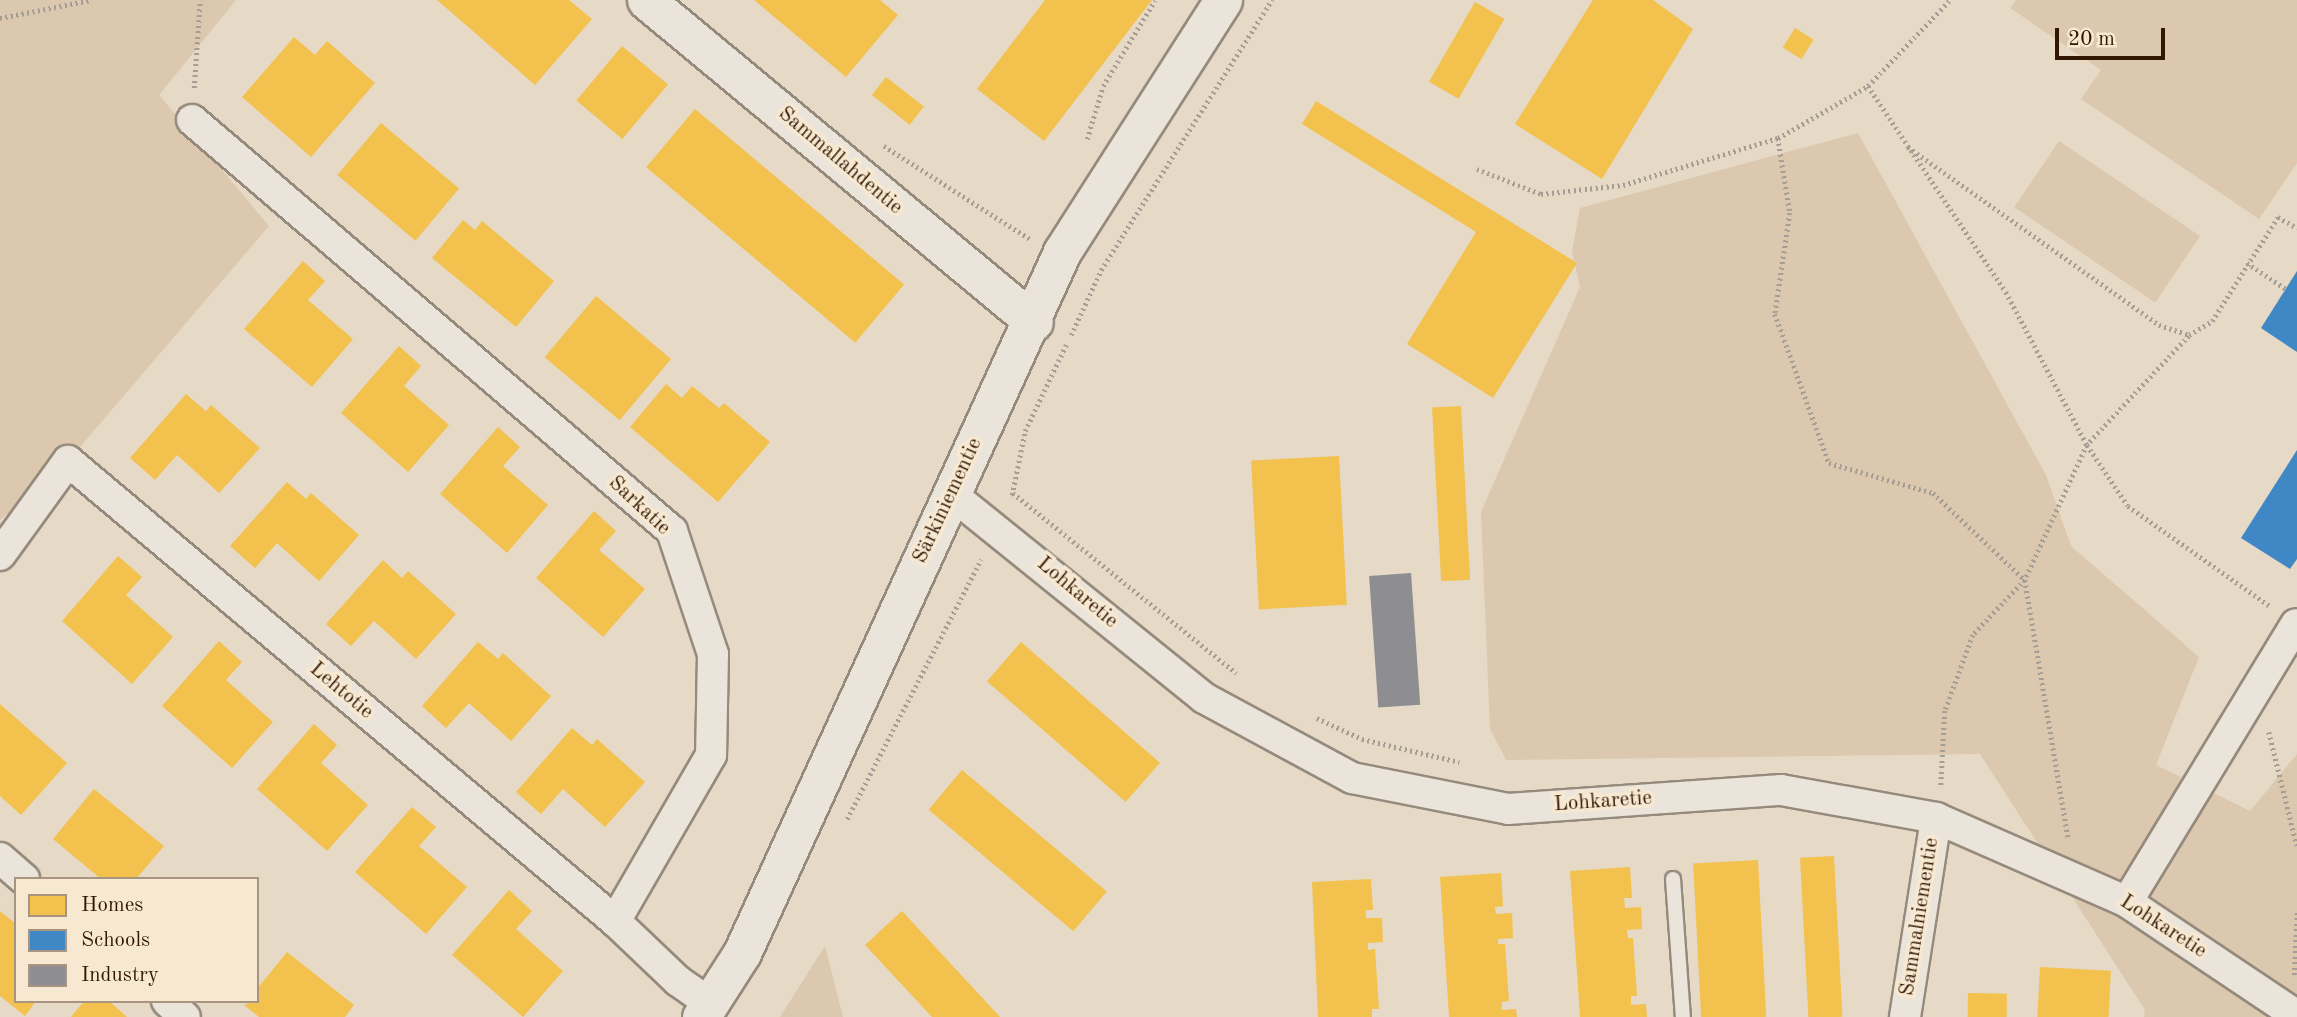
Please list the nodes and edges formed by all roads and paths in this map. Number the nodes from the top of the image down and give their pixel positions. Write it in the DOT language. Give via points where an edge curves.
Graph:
graph roads {
  1 [pos="91,0"];
  2 [pos="200,0"];
  3 [pos="646,0"];
  4 [pos="1155,0"];
  5 [pos="1223,0"];
  6 [pos="1272,0"];
  7 [pos="1950,0"];
  8 [pos="0,18"];
  9 [pos="1868,86"];
  10 [pos="192,120"];
  11 [pos="1778,138"];
  12 [pos="880,143"];
  13 [pos="1905,145"];
  14 [pos="1083,152"];
  15 [pos="1477,169"];
  16 [pos="2297,228"];
  17 [pos="1033,230"];
  18 [pos="1027,238"];
  19 [pos="1062,252"];
  20 [pos="2247,263"];
  21 [pos="1101,270"];
  22 [pos="2286,289"];
  23 [pos="1034,322"];
  24 [pos="2189,335"];
  25 [pos="2087,445"];
  26 [pos="950,493"];
  27 [pos="1013,493"];
  28 [pos="997,527"];
  29 [pos="0,555"];
  30 [pos="2025,580"];
  31 [pos="2297,624"];
  32 [pos="1240,676"];
  33 [pos="2258,687"];
  34 [pos="1313,715"];
  35 [pos="1463,763"];
  36 [pos="1928,788"];
  37 [pos="1939,804"];
  38 [pos="841,832"];
  39 [pos="2055,834"];
  40 [pos="2068,838"];
  41 [pos="2080,846"];
  42 [pos="2297,846"];
  43 [pos="0,858"];
  44 [pos="22,877"];
  45 [pos="1673,879"];
  46 [pos="2127,902"];
  47 [pos="2297,912"];
  48 [pos="615,921"];
  49 [pos="2283,968"];
  50 [pos="2296,976"];
  51 [pos="169,1003"];
  52 [pos="706,1010"];
  53 [pos="2297,1016"];
  54 [pos="185,1017"];
  55 [pos="1683,1017"];
  56 [pos="1905,1017"];
  1 -- 8 [label="path"];
  2 -- 10 [label="path"];
  3 -- 23 [label="street, Sammallahdentie"];
  4 -- 14 [label="path" via="1103,86"];
  5 -- 19 [label="street, Särkiniementie"];
  6 -- 21 [label="path"];
  7 -- 9 [label="path"];
  9 -- 11 [label="path"];
  9 -- 13 [label="path"];
  10 -- 48 [label="street, Sarkatie" via="672,531 713,654 711,755"];
  11 -- 15 [label="path" via="1623,185 1541,194"];
  11 -- 30 [label="path" via="1790,213 1776,314 1829,463 1933,493"];
  12 -- 18 [label="path"];
  13 -- 24 [label="path" via="2159,325"];
  13 -- 25 [label="path" via="2006,292"];
  16 -- 20 [label="path" via="2278,217"];
  17 -- 18 [label="path"];
  18 -- 19 [label="path"];
  19 -- 21 [label="path"];
  19 -- 23 [label="street, Särkiniementie"];
  20 -- 22 [label="path"];
  20 -- 24 [label="path" via="2212,321"];
  21 -- 27 [label="path" via="1025,431"];
  23 -- 26 [label="street, Särkiniementie"];
  24 -- 25 [label="path"];
  25 -- 30 [label="path"];
  25 -- 31 [label="path" via="2128,506"];
  26 -- 28 [label="street, Lohkaretie"];
  26 -- 52 [label="street, Särkiniementie" via="742,953"];
  27 -- 28 [label="path"];
  27 -- 32 [label="path"];
  28 -- 37 [label="street, Lohkaretie" via="1204,698 1352,778 1508,808 1781,790"];
  28 -- 38 [label="path"];
  29 -- 48 [label="street, Lehtotie" via="68,461"];
  30 -- 37 [label="path" via="1973,635 1945,711"];
  30 -- 40 [label="path"];
  31 -- 33 [label="street"];
  33 -- 42 [label="path"];
  33 -- 46 [label="street"];
  34 -- 35 [label="path" via="1362,739"];
  36 -- 37 [label="path"];
  37 -- 46 [label="street, Lohkaretie"];
  37 -- 56 [label="street, Sammalniementie"];
  39 -- 40 [label="path"];
  40 -- 41 [label="path"];
  43 -- 44 [label="street"];
  45 -- 55 [label="lane"];
  46 -- 53 [label="street, Lohkaretie"];
  47 -- 50 [label="path"];
  48 -- 52 [label="street"];
  49 -- 50 [label="path"];
  51 -- 54 [label="street"];
}
